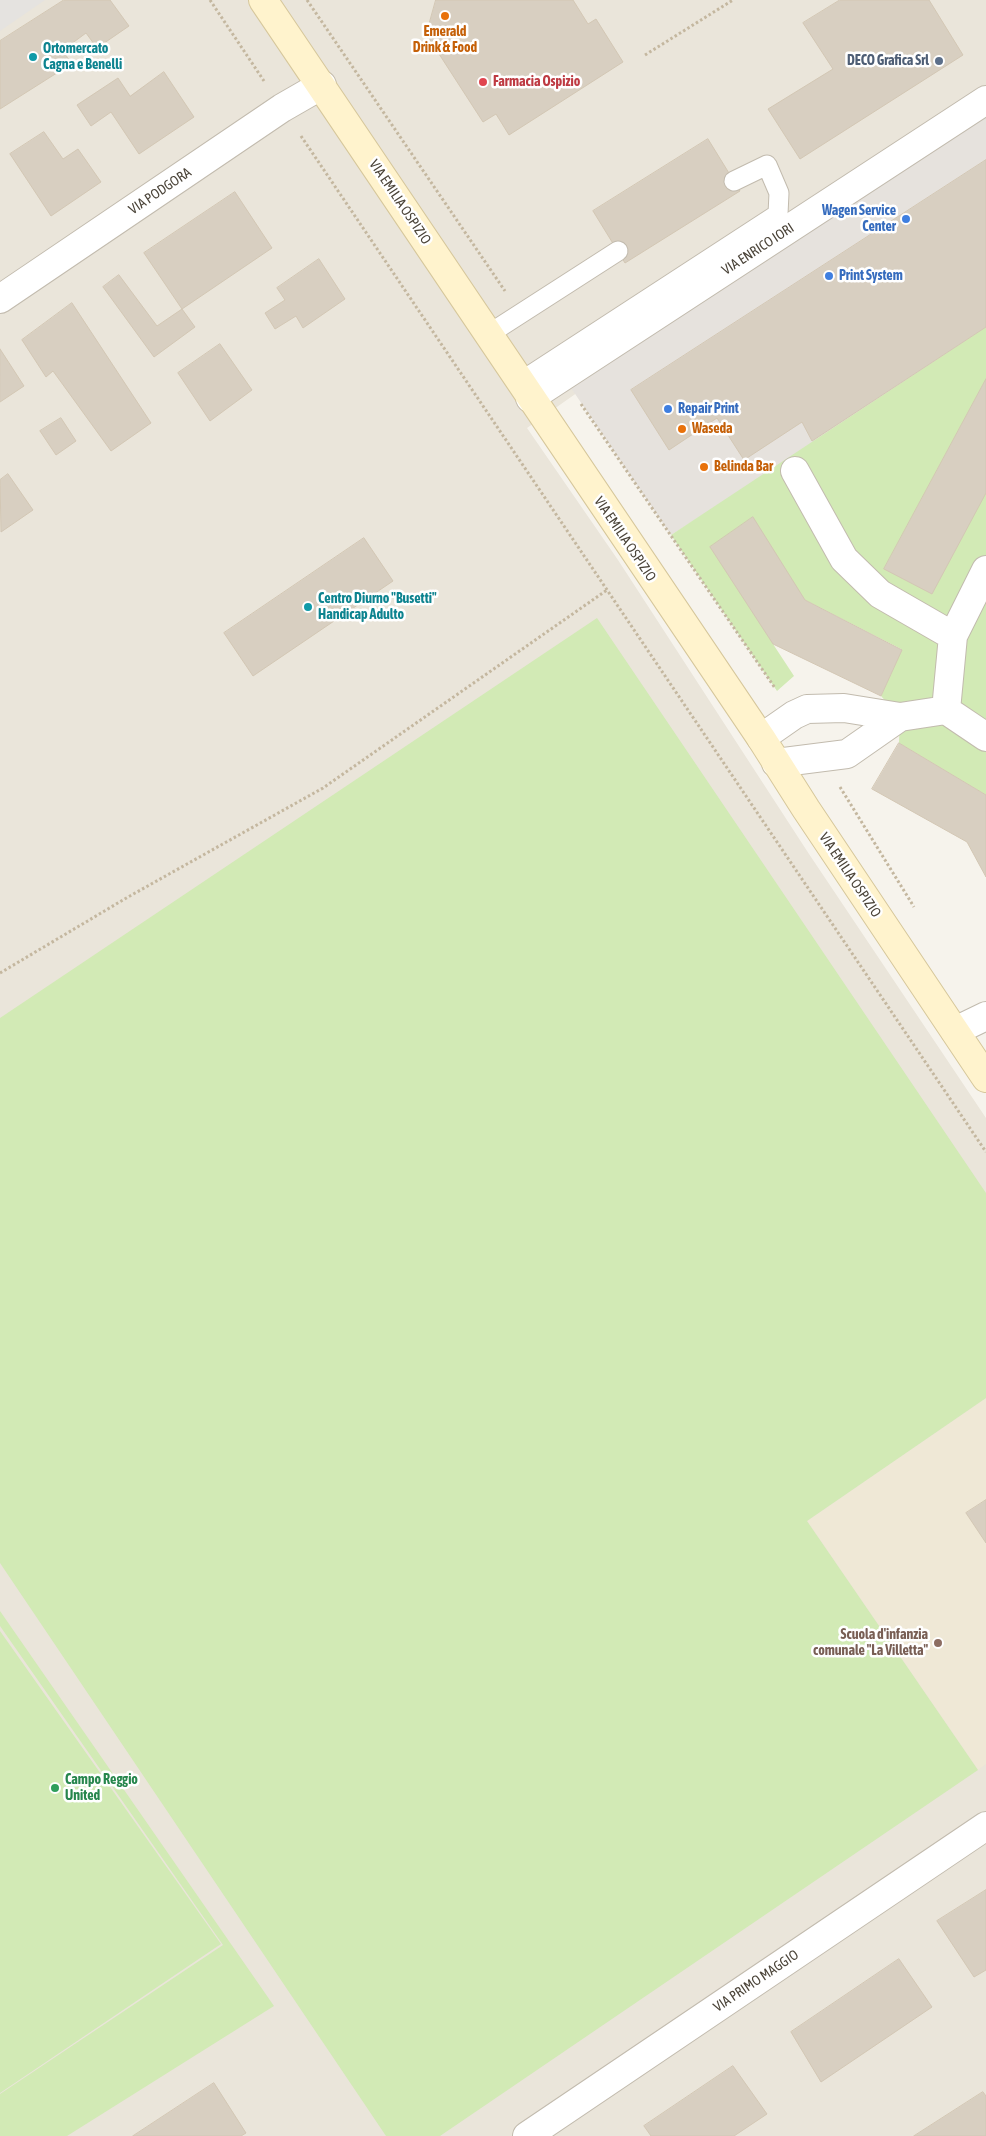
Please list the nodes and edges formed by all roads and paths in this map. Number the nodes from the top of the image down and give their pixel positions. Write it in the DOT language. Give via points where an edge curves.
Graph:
graph roads {
  1 [pos="210,0"];
  2 [pos="263,0"];
  3 [pos="307,0"];
  4 [pos="733,0"];
  5 [pos="645,55"];
  6 [pos="322,85"];
  7 [pos="986,100"];
  8 [pos="282,108"];
  9 [pos="734,180"];
  10 [pos="618,251"];
  11 [pos="0,299"];
  12 [pos="520,313"];
  13 [pos="488,334"];
  14 [pos="562,376"];
  15 [pos="525,390"];
  16 [pos="795,471"];
  17 [pos="982,587"];
  18 [pos="607,590"];
  19 [pos="952,636"];
  20 [pos="946,710"];
  21 [pos="794,715"];
  22 [pos="900,717"];
  23 [pos="986,737"];
  24 [pos="761,738"];
  25 [pos="821,756"];
  26 [pos="776,763"];
  27 [pos="918,914"];
  28 [pos="0,973"];
  29 [pos="986,1016"];
  30 [pos="955,1031"];
  31 [pos="986,1078"];
  32 [pos="986,1152"];
  33 [pos="986,1826"];
  34 [pos="527,2136"];
  1 -- 8 [label="path"];
  2 -- 6 [label="main road, VIA EMILIA OSPIZIO"];
  3 -- 12 [label="path"];
  4 -- 5 [label="path"];
  6 -- 8 [label="street, VIA PODGORA"];
  6 -- 13 [label="main road, VIA EMILIA OSPIZIO"];
  7 -- 14 [label="street, VIA ENRICO IORI"];
  8 -- 11 [label="street, VIA PODGORA"];
  8 -- 18 [label="path"];
  9 -- 15 [label="lane" via="766,165 779,193 778,214"];
  10 -- 12 [label="lane"];
  12 -- 13 [label="lane"];
  13 -- 15 [label="main road, VIA EMILIA OSPIZIO"];
  14 -- 15 [label="street, VIA ENRICO IORI"];
  14 -- 21 [label="path"];
  15 -- 24 [label="main road, VIA EMILIA OSPIZIO"];
  16 -- 19 [label="street" via="844,560 880,594"];
  17 -- 19 [label="street"];
  18 -- 28 [label="path" via="323,788"];
  18 -- 32 [label="path"];
  19 -- 20 [label="street"];
  20 -- 22 [label="street"];
  20 -- 23 [label="street"];
  21 -- 22 [label="street" via="807,709 844,708"];
  21 -- 24 [label="street"];
  22 -- 25 [label="street" via="846,754"];
  24 -- 26 [label="main road, VIA EMILIA OSPIZIO"];
  25 -- 26 [label="street"];
  25 -- 27 [label="path"];
  26 -- 30 [label="main road, VIA EMILIA OSPIZIO"];
  29 -- 30 [label="street"];
  30 -- 31 [label="main road, VIA EMILIA OSPIZIO"];
  33 -- 34 [label="street, VIA PRIMO MAGGIO"];
}
